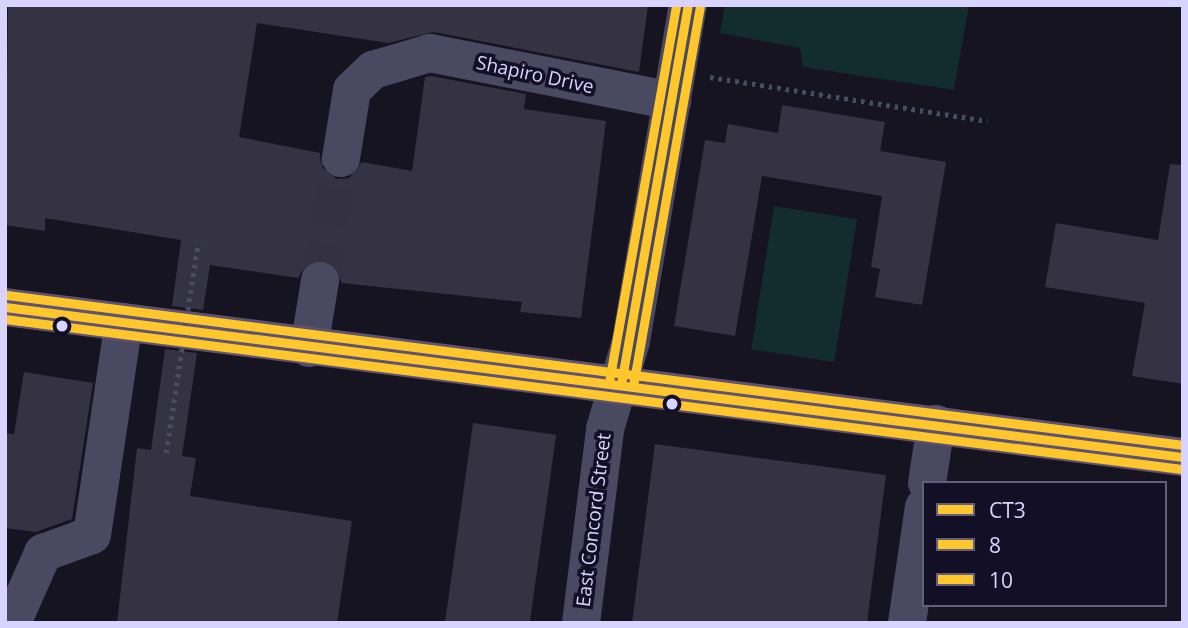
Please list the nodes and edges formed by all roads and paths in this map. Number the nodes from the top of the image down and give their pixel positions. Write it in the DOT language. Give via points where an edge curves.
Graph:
graph roads {
  1 [pos="688,5"];
  2 [pos="675,86"];
  3 [pos="988,121"];
  4 [pos="341,158"];
  5 [pos="198,243"];
  6 [pos="320,281"];
  7 [pos="5,307"];
  8 [pos="124,323"];
  9 [pos="309,348"];
  10 [pos="621,384"];
  11 [pos="936,424"];
  12 [pos="166,453"];
  13 [pos="1183,457"];
  14 [pos="927,481"];
  15 [pos="922,521"];
  16 [pos="12,623"];
  17 [pos="581,623"];
  18 [pos="907,623"];
  1 -- 2 [label="street, East Concord Street"];
  2 -- 3 [label="path"];
  2 -- 4 [label="street, Shapiro Drive" via="430,53 373,70 352,90"];
  2 -- 10 [label="street, East Concord Street"];
  5 -- 12 [label="path, bridge"];
  6 -- 9 [label="street"];
  7 -- 8 [label="main road"];
  8 -- 9 [label="main road"];
  8 -- 16 [label="street" via="92,535 43,553"];
  9 -- 10 [label="main road"];
  10 -- 11 [label="main road"];
  10 -- 17 [label="street, East Concord Street" via="605,429"];
  11 -- 13 [label="main road"];
  11 -- 14 [label="street"];
  15 -- 18 [label="street"];
}
